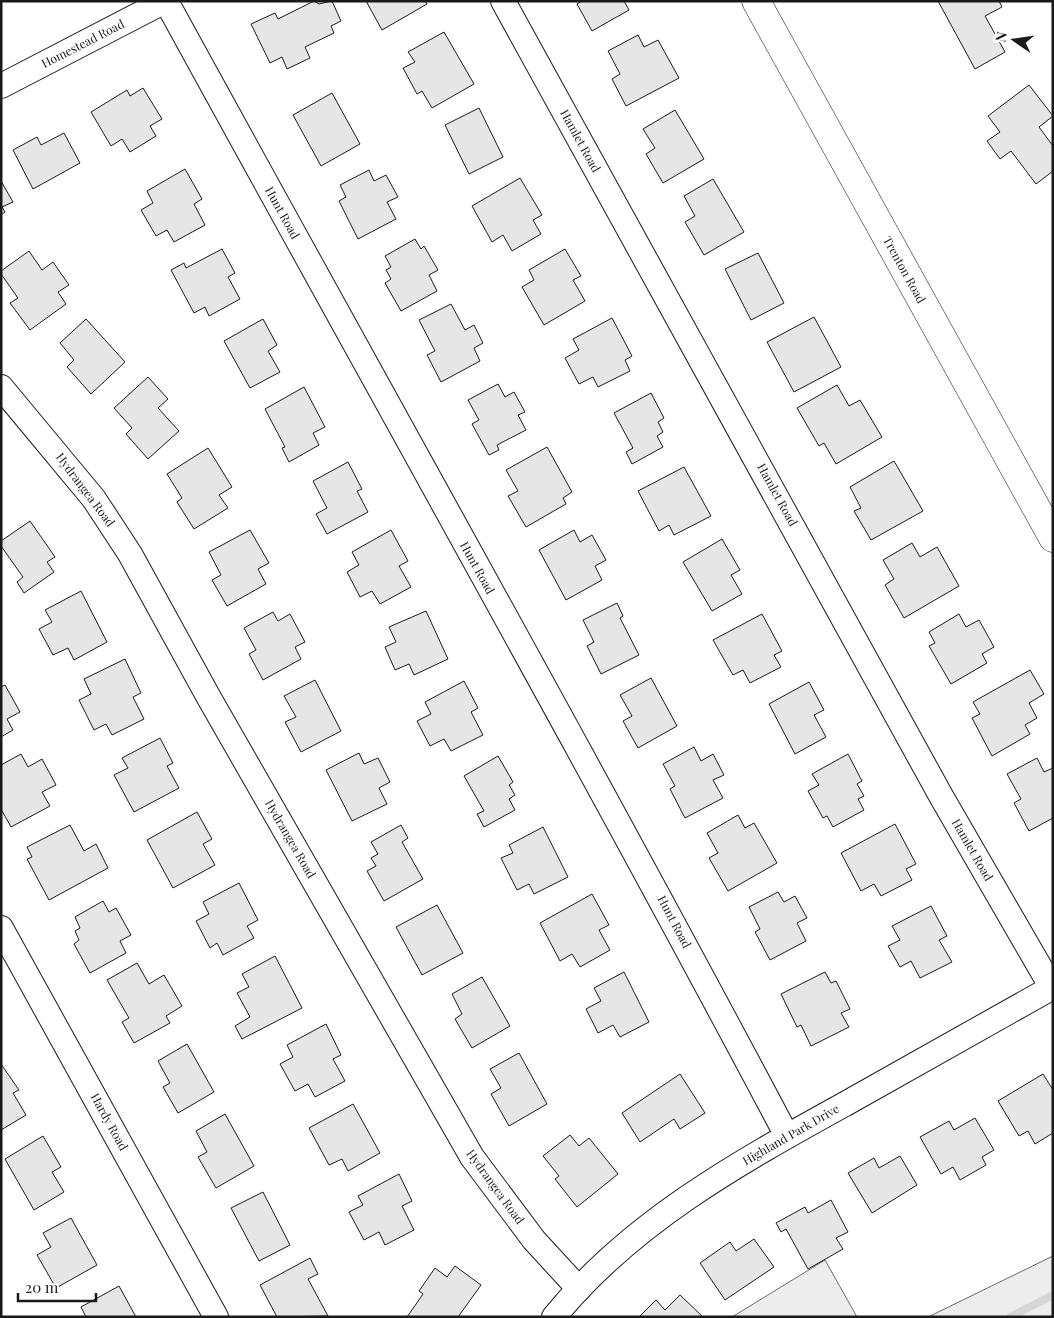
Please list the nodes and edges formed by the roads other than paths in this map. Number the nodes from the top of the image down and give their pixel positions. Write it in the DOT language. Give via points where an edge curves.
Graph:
graph roads {
  1 [pos="165,1"];
  2 [pos="503,1"];
  3 [pos="756,1"];
  4 [pos="1,86"];
  5 [pos="1,387"];
  6 [pos="1053,538"];
  7 [pos="1,928"];
  8 [pos="1052,988"];
  9 [pos="787,1136"];
  10 [pos="579,1289"];
  11 [pos="216,1317"];
  12 [pos="554,1317"];
  1 -- 4 [label="street, Homestead Road"];
  1 -- 9 [label="street, Hunt Road" via="647,872"];
  2 -- 8 [label="street, Hamlet Road" via="941,796"];
  3 -- 6 [label="main road, Trenton Road"];
  5 -- 10 [label="street, Hydrangea Road" via="94,499 130,554 472,1157 534,1240"];
  7 -- 11 [label="street, Hardy Road"];
  8 -- 9 [label="street, Highland Park Drive"];
  9 -- 10 [label="street, Highland Park Drive" via="696,1191 656,1220"];
  10 -- 12 [label="street, Highland Park Drive"];
}
